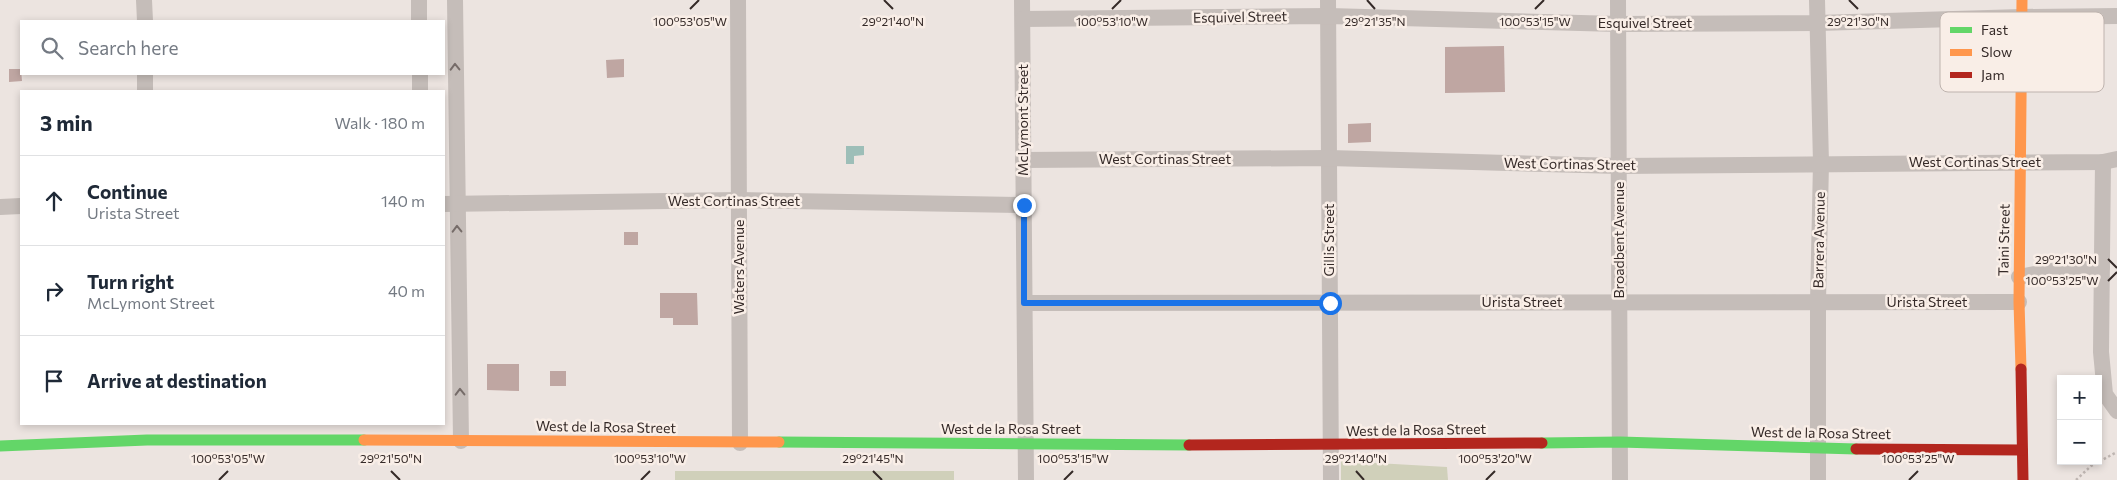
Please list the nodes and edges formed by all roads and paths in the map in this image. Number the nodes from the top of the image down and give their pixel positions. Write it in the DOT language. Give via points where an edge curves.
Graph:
graph roads {
  1 [pos="144,0"];
  2 [pos="419,0"];
  3 [pos="455,0"];
  4 [pos="738,0"];
  5 [pos="1022,0"];
  6 [pos="1618,0"];
  7 [pos="1817,0"];
  8 [pos="1328,8"];
  9 [pos="2104,16"];
  10 [pos="2117,16"];
  11 [pos="1022,19"];
  12 [pos="1940,19"];
  13 [pos="145,20"];
  14 [pos="419,20"];
  15 [pos="1817,23"];
  16 [pos="1618,24"];
  17 [pos="145,75"];
  18 [pos="420,75"];
  19 [pos="145,90"];
  20 [pos="420,90"];
  21 [pos="2021,92"];
  22 [pos="1329,158"];
  23 [pos="1024,160"];
  24 [pos="2110,160"];
  25 [pos="2020,161"];
  26 [pos="1821,163"];
  27 [pos="1618,166"];
  28 [pos="739,200"];
  29 [pos="450,204"];
  30 [pos="1024,205"];
  31 [pos="20,206"];
  32 [pos="0,207"];
  33 [pos="2102,267"];
  34 [pos="2019,277"];
  35 [pos="1619,302"];
  36 [pos="1818,302"];
  37 [pos="2019,302"];
  38 [pos="1024,303"];
  39 [pos="1330,303"];
  40 [pos="2117,411"];
  41 [pos="147,425"];
  42 [pos="423,432"];
  43 [pos="147,440"];
  44 [pos="461,441"];
  45 [pos="1620,442"];
  46 [pos="740,443"];
  47 [pos="1026,444"];
  48 [pos="0,446"];
  49 [pos="1330,446"];
  50 [pos="1818,449"];
  51 [pos="2022,450"];
  52 [pos="2117,452"];
  53 [pos="1026,480"];
  54 [pos="1331,480"];
  55 [pos="1620,480"];
  56 [pos="1818,480"];
  57 [pos="2023,480"];
  58 [pos="2076,480"];
  1 -- 13 [label="street"];
  2 -- 14 [label="street"];
  29 -- 3 [label="street, one-way"];
  4 -- 28 [label="street, Waters Avenue"];
  5 -- 11 [label="street, McLymont Street"];
  6 -- 16 [label="street, Broadbent Avenue"];
  7 -- 15 [label="street, Barrera Avenue"];
  8 -- 11 [label="street, Esquivel Street"];
  8 -- 16 [label="street, Esquivel Street"];
  8 -- 22 [label="street, Gillis Street"];
  9 -- 10 [label="street, Esquivel Street"];
  11 -- 23 [label="street, McLymont Street"];
  12 -- 15 [label="street, Esquivel Street"];
  15 -- 16 [label="street, Esquivel Street"];
  15 -- 26 [label="street, Barrera Avenue"];
  16 -- 27 [label="street, Broadbent Avenue"];
  17 -- 19 [label="street"];
  18 -- 20 [label="street"];
  21 -- 25 [label="street, Taini Street"];
  22 -- 23 [label="street, West Cortinas Street"];
  22 -- 27 [label="street, West Cortinas Street"];
  22 -- 39 [label="street, Gillis Street"];
  23 -- 30 [label="street, McLymont Street"];
  24 -- 25 [label="street, West Cortinas Street"];
  24 -- 33 [label="street"];
  25 -- 26 [label="street, West Cortinas Street"];
  25 -- 34 [label="street, Taini Street"];
  26 -- 27 [label="street, West Cortinas Street"];
  26 -- 36 [label="street, Barrera Avenue"];
  27 -- 35 [label="street, Broadbent Avenue"];
  28 -- 29 [label="street, West Cortinas Street"];
  28 -- 30 [label="street, West Cortinas Street"];
  28 -- 46 [label="street, Waters Avenue"];
  44 -- 29 [label="street, one-way"];
  30 -- 38 [label="street, McLymont Street"];
  31 -- 32 [label="street"];
  33 -- 34 [label="street"];
  33 -- 40 [label="street" via="2101,352 2106,394"];
  34 -- 37 [label="street, Taini Street"];
  35 -- 36 [label="street, Urista Street"];
  35 -- 39 [label="street, Urista Street"];
  35 -- 45 [label="street, Broadbent Avenue"];
  36 -- 37 [label="street, Urista Street"];
  36 -- 50 [label="street, Barrera Avenue"];
  37 -- 51 [label="street, Taini Street"];
  38 -- 39 [label="street, Urista Street"];
  38 -- 47 [label="street, McLymont Street"];
  39 -- 49 [label="street, Gillis Street"];
  41 -- 43 [label="street"];
  42 -- 43 [label="street, West de la Rosa Street"];
  42 -- 44 [label="street, West de la Rosa Street"];
  43 -- 48 [label="street, West de la Rosa Street"];
  44 -- 46 [label="street, West de la Rosa Street"];
  45 -- 49 [label="street, West de la Rosa Street"];
  45 -- 50 [label="street, West de la Rosa Street"];
  45 -- 55 [label="street, Broadbent Avenue"];
  46 -- 47 [label="street, West de la Rosa Street"];
  47 -- 49 [label="street, West de la Rosa Street"];
  47 -- 53 [label="street, McLymont Street"];
  49 -- 54 [label="street, Gillis Street"];
  50 -- 51 [label="street, West de la Rosa Street"];
  50 -- 56 [label="street, Barrera Avenue"];
  51 -- 57 [label="street, Taini Street"];
  52 -- 58 [label="path" via="2091,466"];
}
